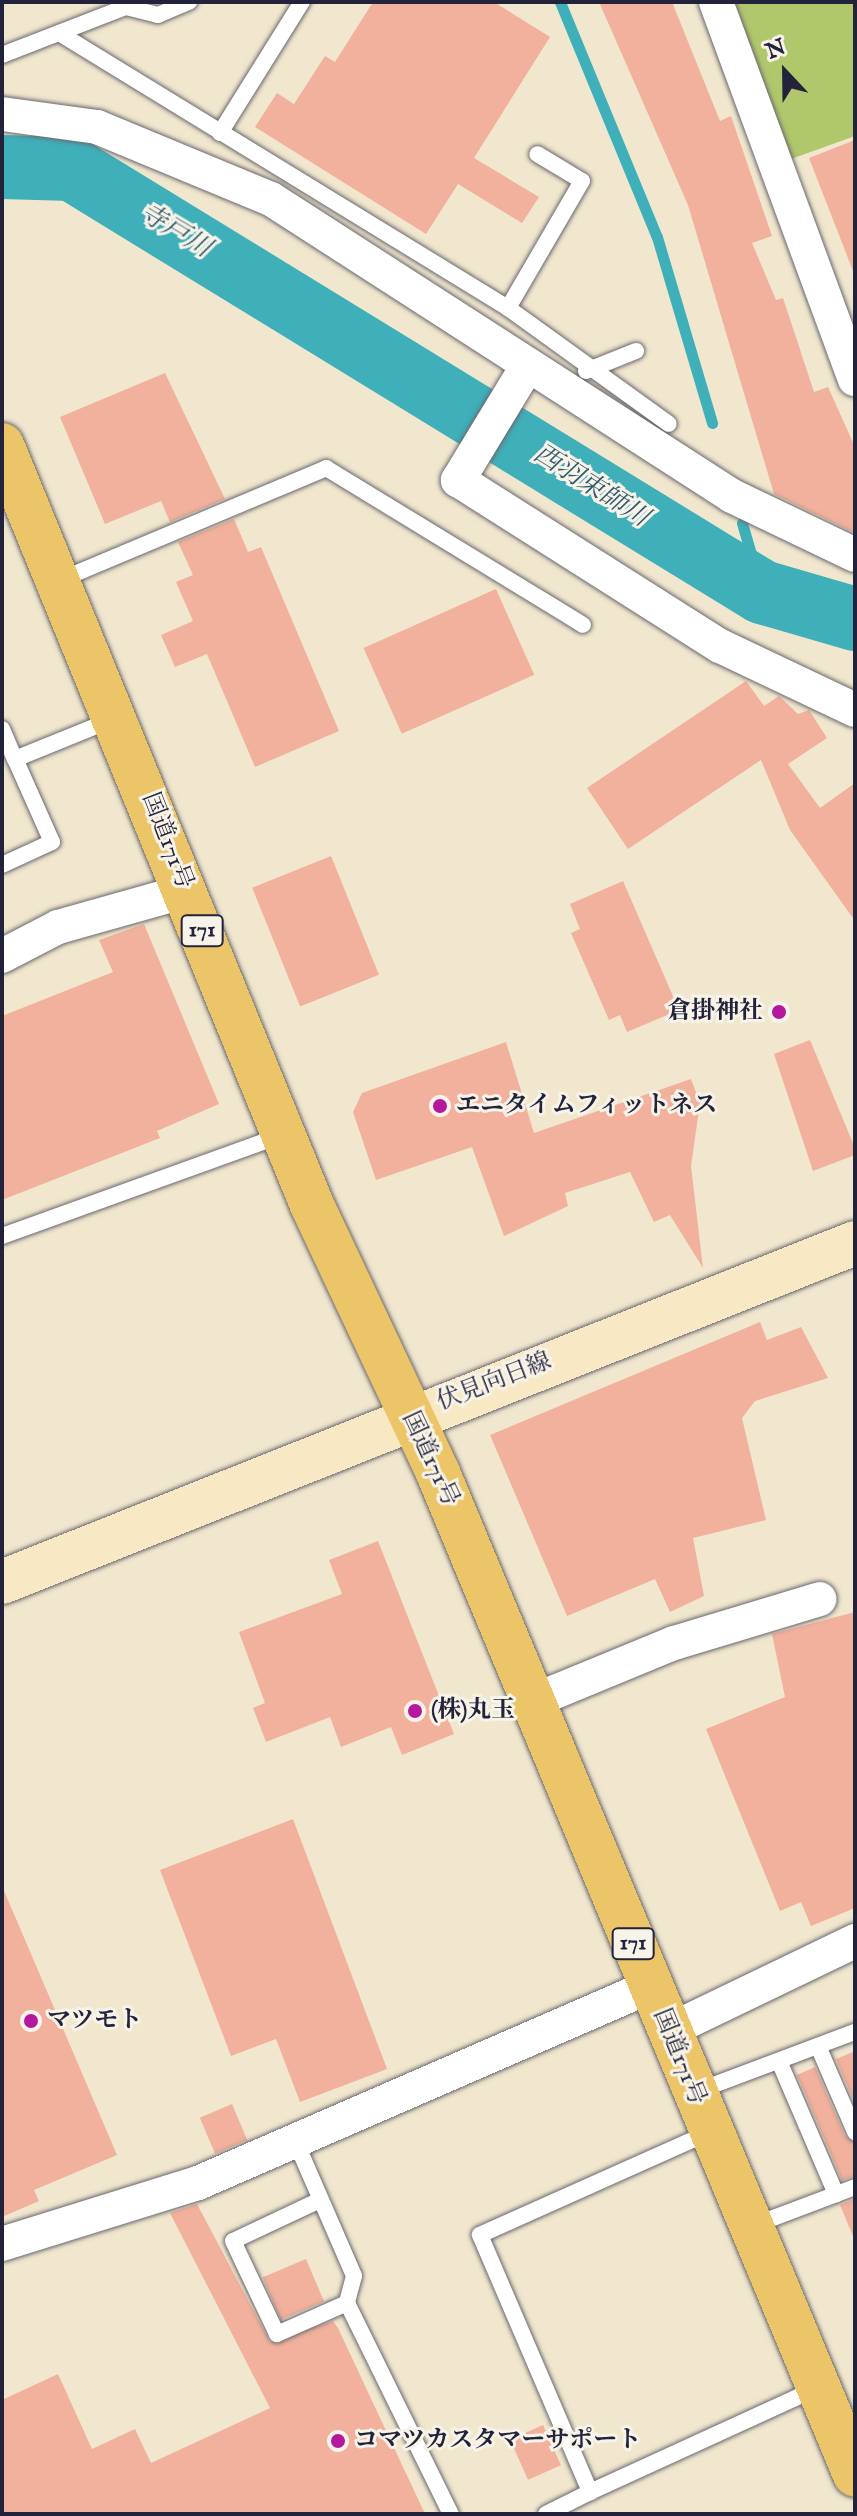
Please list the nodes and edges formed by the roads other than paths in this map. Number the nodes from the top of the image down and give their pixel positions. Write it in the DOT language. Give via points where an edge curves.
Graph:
graph roads {
  1 [pos="189,2"];
  2 [pos="302,2"];
  3 [pos="716,2"];
  4 [pos="59,33"];
  5 [pos="2,55"];
  6 [pos="2,114"];
  7 [pos="220,133"];
  8 [pos="537,154"];
  9 [pos="508,308"];
  10 [pos="636,351"];
  11 [pos="528,365"];
  12 [pos="586,371"];
  13 [pos="855,379"];
  14 [pos="669,424"];
  15 [pos="6,463"];
  16 [pos="855,555"];
  17 [pos="59,581"];
  18 [pos="583,625"];
  19 [pos="855,710"];
  20 [pos="116,718"];
  21 [pos="2,729"];
  22 [pos="15,759"];
  23 [pos="2,865"];
  24 [pos="186,891"];
  25 [pos="2,956"];
  26 [pos="283,1134"];
  27 [pos="2,1236"];
  28 [pos="855,1243"];
  29 [pos="410,1414"];
  30 [pos="2,1582"];
  31 [pos="820,1599"];
  32 [pos="533,1701"];
  33 [pos="855,1941"];
  34 [pos="650,1986"];
  35 [pos="668,2031"];
  36 [pos="855,2032"];
  37 [pos="818,2046"];
  38 [pos="779,2061"];
  39 [pos="694,2093"];
  40 [pos="711,2132"];
  41 [pos="855,2132"];
  42 [pos="295,2140"];
  43 [pos="855,2187"];
  44 [pos="836,2194"];
  45 [pos="320,2200"];
  46 [pos="750,2227"];
  47 [pos="2,2244"];
  48 [pos="347,2303"];
  49 [pos="818,2387"];
  50 [pos="855,2475"];
  51 [pos="590,2492"];
  52 [pos="451,2514"];
  53 [pos="546,2514"];
  1 -- 4 [label="lane" via="158,15 126,7"];
  2 -- 7 [label="lane"];
  3 -- 13 [label="street"];
  4 -- 5 [label="lane"];
  4 -- 7 [label="lane"];
  6 -- 11 [label="street" via="97,127 271,199"];
  7 -- 9 [label="lane"];
  8 -- 9 [label="lane" via="582,181"];
  9 -- 12 [label="lane"];
  10 -- 12 [label="lane"];
  11 -- 16 [label="street" via="732,496"];
  11 -- 19 [label="street" via="458,480 720,646"];
  12 -- 14 [label="lane"];
  15 -- 17 [label="highway, 国道171号 / 171"];
  17 -- 18 [label="lane" via="326,468"];
  17 -- 20 [label="highway, 国道171号 / 171"];
  20 -- 22 [label="lane"];
  20 -- 24 [label="highway, 国道171号 / 171"];
  21 -- 22 [label="lane"];
  22 -- 23 [label="lane" via="52,842"];
  24 -- 25 [label="street" via="58,927"];
  24 -- 26 [label="highway, 国道171号 / 171"];
  26 -- 27 [label="lane"];
  26 -- 29 [label="highway, 国道171号 / 171"];
  28 -- 29 [label="main road, 伏見向日線"];
  29 -- 30 [label="main road, 伏見向日線"];
  29 -- 32 [label="highway, 国道171号 / 171"];
  31 -- 32 [label="street" via="674,1643"];
  32 -- 34 [label="highway, 国道171号 / 171"];
  33 -- 35 [label="street"];
  34 -- 35 [label="highway, 国道171号 / 171"];
  34 -- 42 [label="street"];
  35 -- 39 [label="highway, 国道171号 / 171"];
  36 -- 37 [label="lane"];
  37 -- 38 [label="lane"];
  37 -- 41 [label="lane"];
  38 -- 39 [label="lane"];
  38 -- 44 [label="lane"];
  39 -- 40 [label="highway, 国道171号 / 171"];
  40 -- 46 [label="highway, 国道171号 / 171"];
  40 -- 51 [label="lane" via="480,2235"];
  42 -- 45 [label="lane"];
  42 -- 47 [label="street" via="198,2183"];
  43 -- 44 [label="lane"];
  44 -- 46 [label="lane"];
  45 -- 48 [label="lane" via="354,2276"];
  45 -- 48 [label="lane" via="233,2241 277,2334"];
  46 -- 49 [label="highway, 国道171号 / 171"];
  48 -- 52 [label="lane"];
  49 -- 50 [label="highway, 国道171号 / 171"];
  49 -- 51 [label="lane"];
  51 -- 53 [label="lane"];
}
